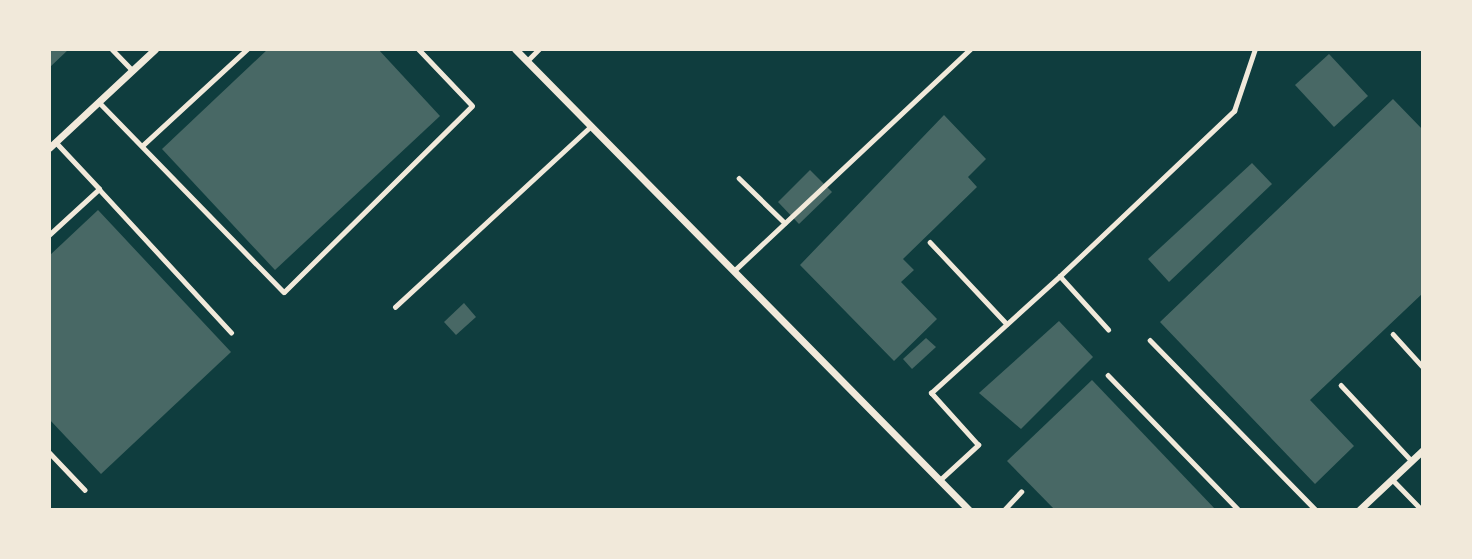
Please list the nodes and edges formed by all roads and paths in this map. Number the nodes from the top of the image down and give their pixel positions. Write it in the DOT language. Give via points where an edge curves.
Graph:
graph roads {
  1 [pos="112,49"];
  2 [pos="155,49"];
  3 [pos="247,49"];
  4 [pos="418,49"];
  5 [pos="515,49"];
  6 [pos="539,49"];
  7 [pos="970,49"];
  8 [pos="1255,49"];
  9 [pos="527,61"];
  10 [pos="132,71"];
  11 [pos="99,102"];
  12 [pos="592,125"];
  13 [pos="52,145"];
  14 [pos="142,146"];
  15 [pos="740,177"];
  16 [pos="99,188"];
  17 [pos="785,223"];
  18 [pos="49,235"];
  19 [pos="930,242"];
  20 [pos="736,269"];
  21 [pos="1060,276"];
  22 [pos="395,307"];
  23 [pos="1007,324"];
  24 [pos="1108,329"];
  25 [pos="231,332"];
  26 [pos="1393,334"];
  27 [pos="1150,340"];
  28 [pos="1423,367"];
  29 [pos="1108,375"];
  30 [pos="1341,385"];
  31 [pos="1423,450"];
  32 [pos="49,452"];
  33 [pos="1412,461"];
  34 [pos="1392,479"];
  35 [pos="940,480"];
  36 [pos="85,491"];
  37 [pos="1021,492"];
  38 [pos="969,510"];
  39 [pos="1004,510"];
  40 [pos="1238,510"];
  41 [pos="1316,510"];
  42 [pos="1359,510"];
  43 [pos="1422,510"];
  1 -- 10 [label="lane"];
  2 -- 10 [label="street"];
  3 -- 14 [label="lane"];
  4 -- 14 [label="lane" via="472,106 284,292"];
  5 -- 9 [label="street"];
  6 -- 9 [label="lane"];
  7 -- 17 [label="lane"];
  8 -- 21 [label="lane" via="1234,111"];
  9 -- 12 [label="street"];
  10 -- 11 [label="street"];
  11 -- 13 [label="street"];
  11 -- 14 [label="lane"];
  12 -- 20 [label="street"];
  12 -- 22 [label="lane"];
  13 -- 16 [label="lane"];
  15 -- 17 [label="lane"];
  16 -- 18 [label="lane"];
  16 -- 25 [label="lane"];
  17 -- 20 [label="lane"];
  19 -- 23 [label="lane"];
  20 -- 35 [label="street"];
  21 -- 23 [label="lane"];
  21 -- 24 [label="lane"];
  23 -- 35 [label="lane" via="931,393 978,445"];
  26 -- 28 [label="lane"];
  27 -- 41 [label="lane"];
  29 -- 40 [label="lane"];
  30 -- 33 [label="lane"];
  31 -- 33 [label="street"];
  32 -- 36 [label="lane"];
  33 -- 34 [label="street"];
  34 -- 42 [label="street"];
  34 -- 43 [label="lane"];
  35 -- 38 [label="street"];
  37 -- 39 [label="lane"];
}
